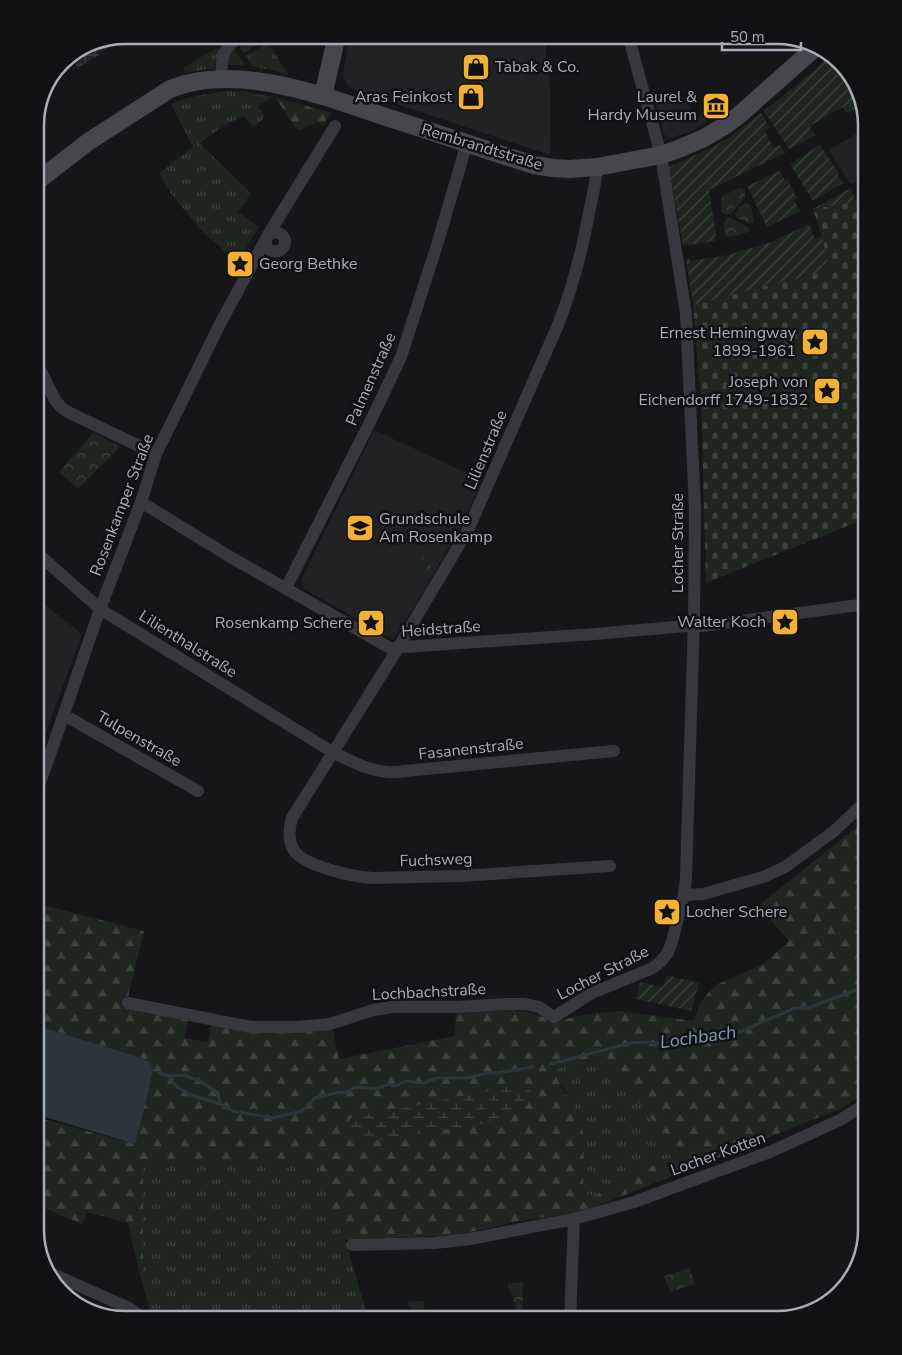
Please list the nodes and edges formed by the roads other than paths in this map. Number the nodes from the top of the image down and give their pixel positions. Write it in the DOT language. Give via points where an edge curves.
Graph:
graph roads {
  1 [pos="231,44"];
  2 [pos="335,44"];
  3 [pos="631,44"];
  4 [pos="811,51"];
  5 [pos="221,79"];
  6 [pos="323,96"];
  7 [pos="335,126"];
  8 [pos="467,143"];
  9 [pos="662,155"];
  10 [pos="597,167"];
  11 [pos="44,175"];
  12 [pos="44,377"];
  13 [pos="156,454"];
  14 [pos="141,502"];
  15 [pos="44,559"];
  16 [pos="286,588"];
  17 [pos="858,605"];
  18 [pos="100,609"];
  19 [pos="693,626"];
  20 [pos="398,648"];
  21 [pos="64,715"];
  22 [pos="614,751"];
  23 [pos="334,753"];
  24 [pos="44,774"];
  25 [pos="198,792"];
  26 [pos="858,808"];
  27 [pos="289,827"];
  28 [pos="610,866"];
  29 [pos="684,895"];
  30 [pos="128,1003"];
  31 [pos="554,1017"];
  32 [pos="858,1109"];
  33 [pos="574,1220"];
  34 [pos="352,1245"];
  35 [pos="60,1277"];
  36 [pos="133,1311"];
  37 [pos="570,1311"];
  1 -- 5 [label="street" via="222,59"];
  2 -- 6 [label="main road"];
  3 -- 9 [label="street, Locher Straße"];
  4 -- 9 [label="main road, Rembrandtstraße" via="723,127"];
  5 -- 6 [label="main road, Rembrandtstraße" via="255,81"];
  5 -- 11 [label="main road, Rembrandtstraße" via="201,80 170,89 88,142"];
  6 -- 8 [label="main road, Rembrandtstraße"];
  7 -- 13 [label="street, Rosenkamper Straße" via="267,237"];
  8 -- 10 [label="main road, Rembrandtstraße" via="542,166 569,169"];
  8 -- 16 [label="street, Palmenstraße" via="401,358"];
  9 -- 10 [label="main road, Rembrandtstraße"];
  9 -- 19 [label="street, Locher Straße" via="686,314 695,509"];
  10 -- 20 [label="street, Lilienstraße" via="584,238 558,326 474,519"];
  12 -- 13 [label="street" via="54,398 66,411"];
  13 -- 14 [label="street, Rosenkamper Straße"];
  14 -- 16 [label="street, Heidstraße"];
  14 -- 18 [label="street, Rosenkamper Straße"];
  15 -- 18 [label="street, Lilienthalstraße"];
  16 -- 20 [label="street, Heidstraße" via="386,647"];
  17 -- 19 [label="street, Heidstraße"];
  18 -- 21 [label="street, Rosenkamper Straße"];
  18 -- 23 [label="street, Lilienthalstraße"];
  19 -- 20 [label="street, Heidstraße"];
  19 -- 29 [label="street, Locher Straße"];
  20 -- 23 [label="street, Lilienstraße"];
  21 -- 24 [label="street, Rosenkamper Straße"];
  21 -- 25 [label="street, Tulpenstraße"];
  22 -- 23 [label="street, Fasanenstraße" via="388,772 371,770"];
  23 -- 27 [label="street, Lilienstraße"];
  26 -- 29 [label="street" via="785,868 703,894"];
  27 -- 28 [label="street, Fuchsweg" via="293,850 306,861 361,877 461,876"];
  29 -- 31 [label="street, Locher Straße" via="671,945 661,962 642,974 592,993"];
  30 -- 31 [label="street, Lochbachstraße" via="251,1027 330,1024 393,1007 525,1004 539,1007"];
  32 -- 33 [label="street, Locher Kotten" via="770,1152 634,1202"];
  33 -- 34 [label="street, Locher Kotten" via="435,1243"];
  33 -- 37 [label="street"];
  35 -- 36 [label="street"];
}
